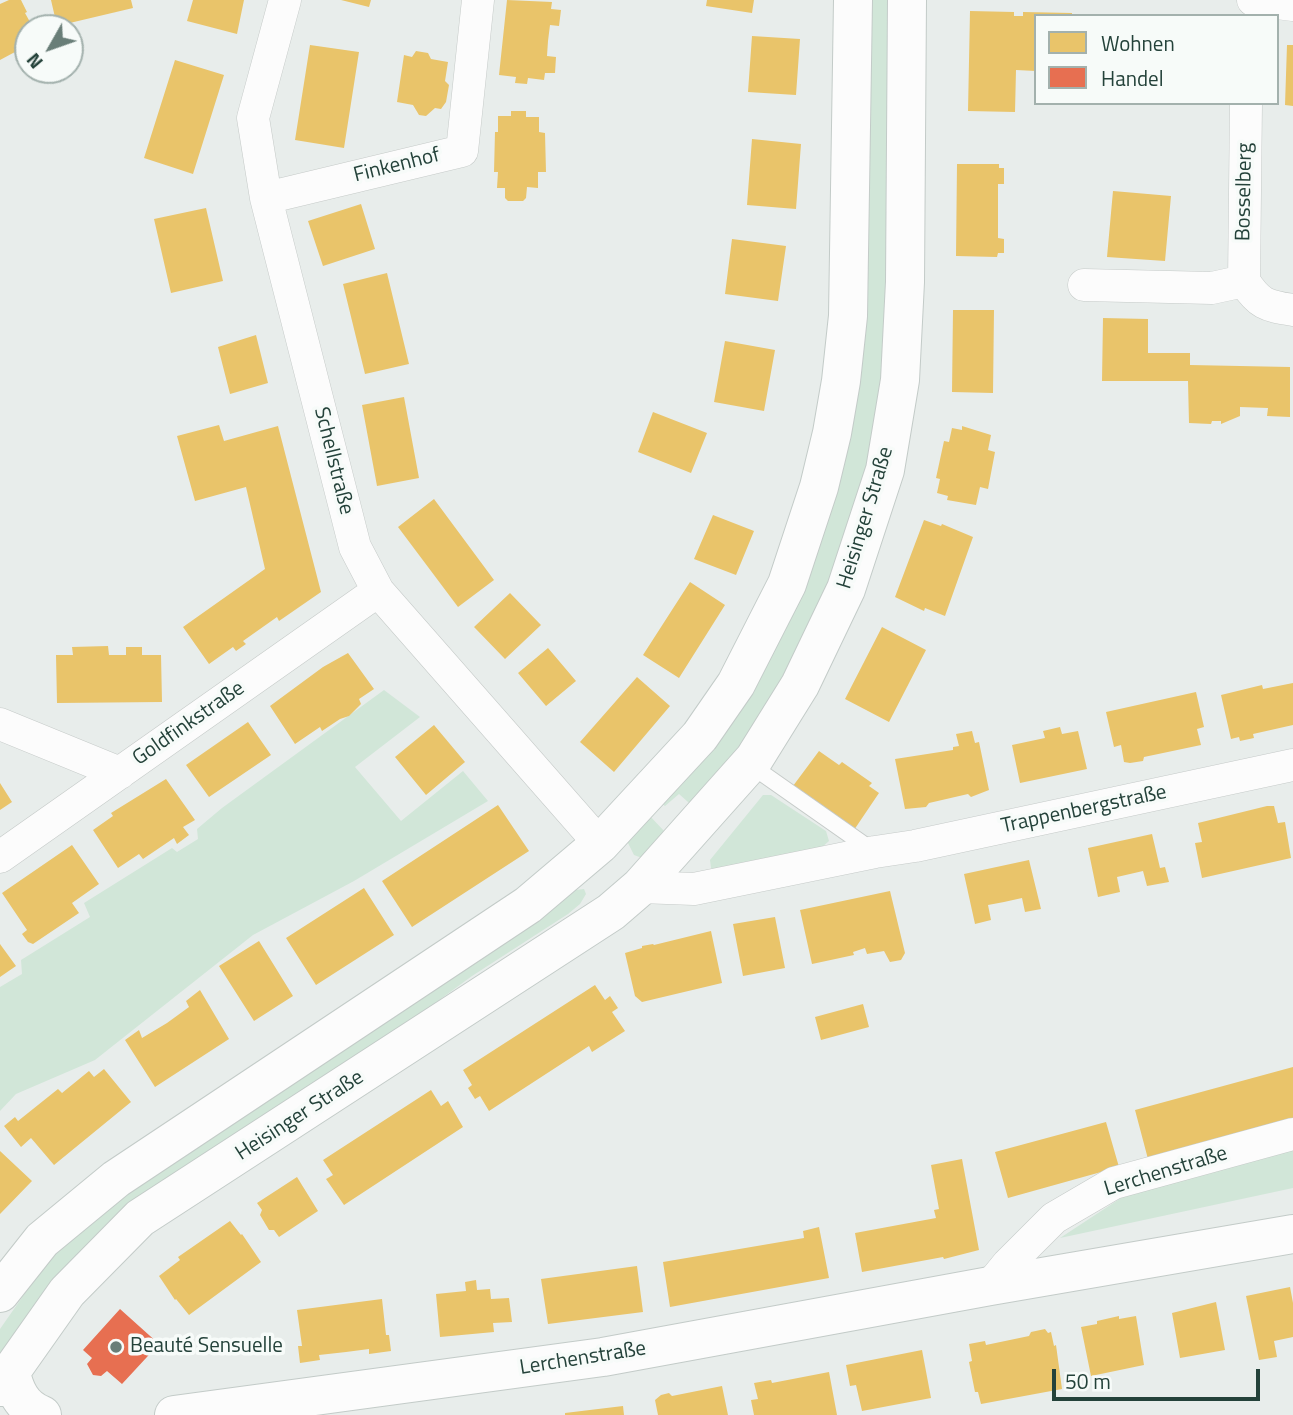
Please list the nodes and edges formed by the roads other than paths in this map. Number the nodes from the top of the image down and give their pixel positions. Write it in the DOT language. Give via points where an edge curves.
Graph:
graph roads {
  1 [pos="285,0"];
  2 [pos="478,0"];
  3 [pos="853,0"];
  4 [pos="907,0"];
  5 [pos="1250,0"];
  6 [pos="1293,5"];
  7 [pos="1246,105"];
  8 [pos="266,198"];
  9 [pos="1244,281"];
  10 [pos="1084,285"];
  11 [pos="1293,310"];
  12 [pos="378,591"];
  13 [pos="0,724"];
  14 [pos="750,764"];
  15 [pos="1293,765"];
  16 [pos="120,773"];
  17 [pos="600,844"];
  18 [pos="875,852"];
  19 [pos="0,857"];
  20 [pos="640,887"];
  21 [pos="1293,1134"];
  22 [pos="1293,1234"];
  23 [pos="990,1286"];
  24 [pos="0,1293"];
  25 [pos="5,1378"];
  26 [pos="42,1415"];
  27 [pos="174,1415"];
  1 -- 8 [label="street, Schellstraße" via="253,118"];
  2 -- 8 [label="street, Finkenhof" via="462,151"];
  3 -- 17 [label="main road" via="848,316 837,407 819,487 787,584 736,684 700,736"];
  4 -- 14 [label="main road, Heisinger Straße" via="904,294 900,380 886,470 846,589 800,685"];
  5 -- 6 [label="street"];
  7 -- 9 [label="street, Bosselberg"];
  8 -- 12 [label="street, Schellstraße" via="355,547"];
  9 -- 10 [label="street" via="1212,288"];
  9 -- 11 [label="street" via="1255,298 1268,306"];
  12 -- 16 [label="street, Goldfinkstraße"];
  12 -- 17 [label="street, Schellstraße"];
  13 -- 16 [label="street"];
  14 -- 18 [label="lane"];
  14 -- 20 [label="main road, Heisinger Straße"];
  15 -- 18 [label="street, Trappenbergstraße"];
  16 -- 19 [label="street, Goldfinkstraße"];
  17 -- 20 [label="main road"];
  17 -- 24 [label="main road" via="528,905 116,1179 42,1240"];
  18 -- 20 [label="street, Trappenbergstraße" via="694,889"];
  20 -- 25 [label="main road, Heisinger Straße" via="611,912 140,1218 67,1292"];
  21 -- 23 [label="street, Lerchenstraße" via="1114,1183 1054,1218"];
  22 -- 23 [label="main road, Lerchenstraße"];
  23 -- 27 [label="main road, Lerchenstraße" via="603,1357"];
  25 -- 26 [label="main road" via="30,1411"];
}
